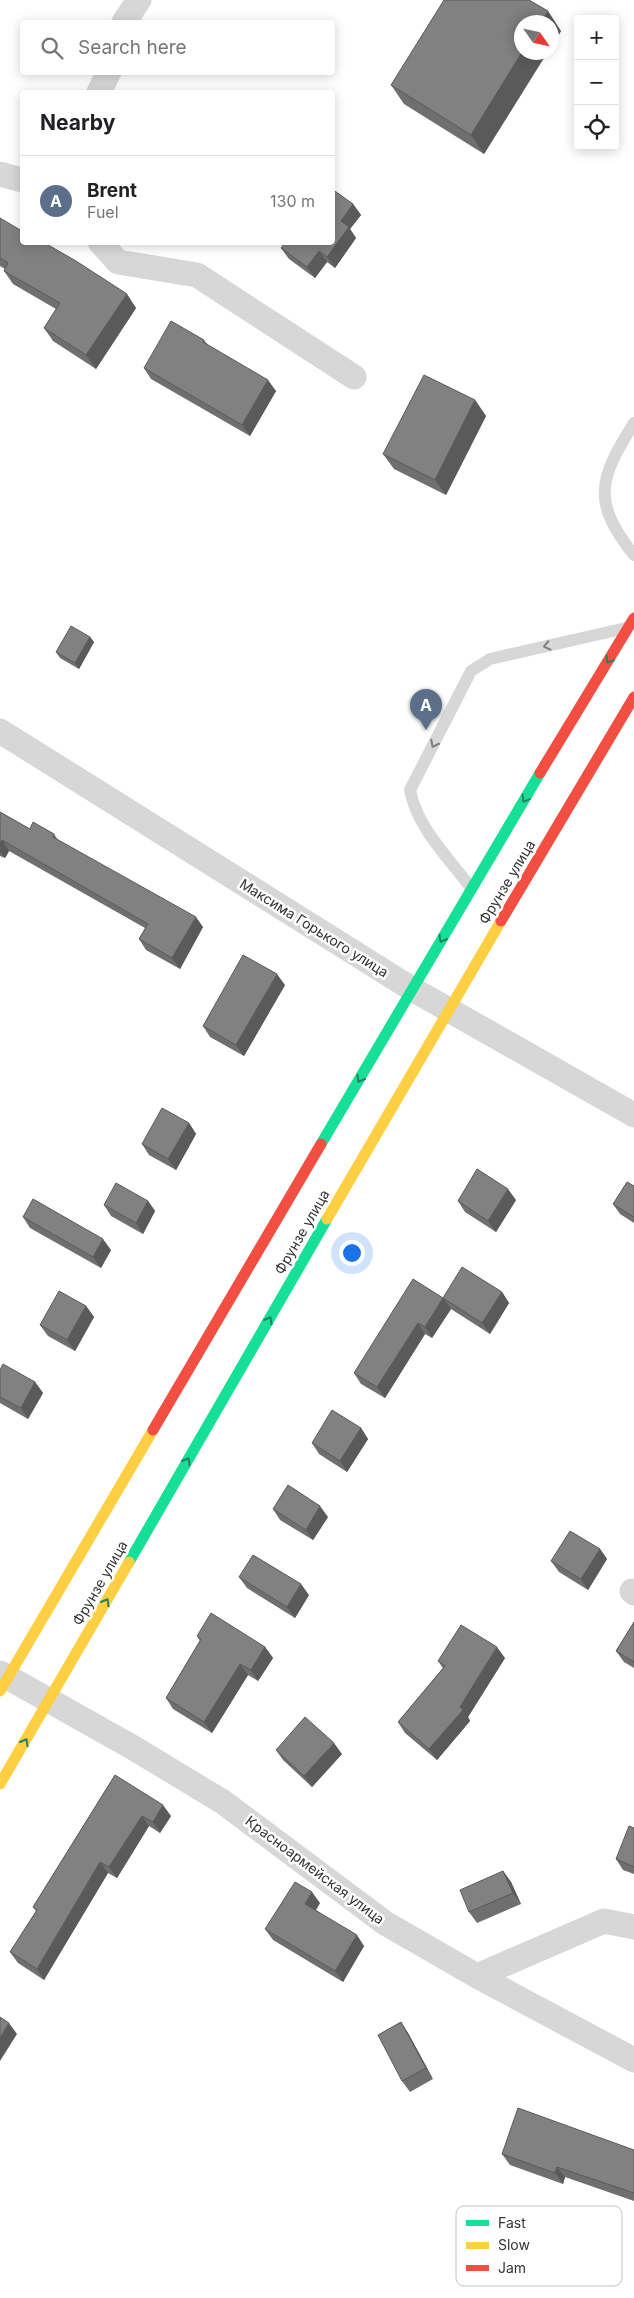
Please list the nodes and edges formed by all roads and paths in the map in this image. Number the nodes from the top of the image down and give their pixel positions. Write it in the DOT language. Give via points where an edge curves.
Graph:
graph roads {
  1 [pos="138,0"];
  2 [pos="125,20"];
  3 [pos="108,75"];
  4 [pos="100,90"];
  5 [pos="0,174"];
  6 [pos="20,179"];
  7 [pos="103,245"];
  8 [pos="354,377"];
  9 [pos="634,423"];
  10 [pos="634,555"];
  11 [pos="631,623"];
  12 [pos="634,697"];
  13 [pos="0,732"];
  14 [pos="471,888"];
  15 [pos="412,990"];
  16 [pos="448,1010"];
  17 [pos="634,1115"];
  18 [pos="3,1681"];
  19 [pos="49,1701"];
  20 [pos="0,1784"];
  21 [pos="634,1927"];
  22 [pos="477,1976"];
  23 [pos="634,2060"];
  1 -- 2 [label="street"];
  3 -- 4 [label="street"];
  5 -- 6 [label="street"];
  7 -- 8 [label="street" via="118,262 196,275"];
  9 -- 10 [label="lane" via="614,455 604,481 605,508 611,523"];
  11 -- 14 [label="main road, Фрунзе улица, one-way"];
  11 -- 14 [label="lane, one-way" via="490,659 471,671 410,790 413,807 421,822"];
  12 -- 16 [label="main road, Фрунзе улица"];
  13 -- 15 [label="street, Максима Горького улица"];
  14 -- 15 [label="main road, Фрунзе улица, one-way"];
  15 -- 16 [label="street, Максима Горького улица"];
  15 -- 18 [label="main road, Фрунзе улица, one-way"];
  16 -- 17 [label="street, Максима Горького улица"];
  19 -- 16 [label="main road, Фрунзе улица, one-way"];
  18 -- 19 [label="street, Красноармейская улица"];
  20 -- 19 [label="main road, Фрунзе улица, one-way"];
  19 -- 22 [label="street, Красноармейская улица" via="223,1802 385,1923"];
  21 -- 22 [label="street" via="604,1921"];
  22 -- 23 [label="street, Красноармейская улица"];
}
